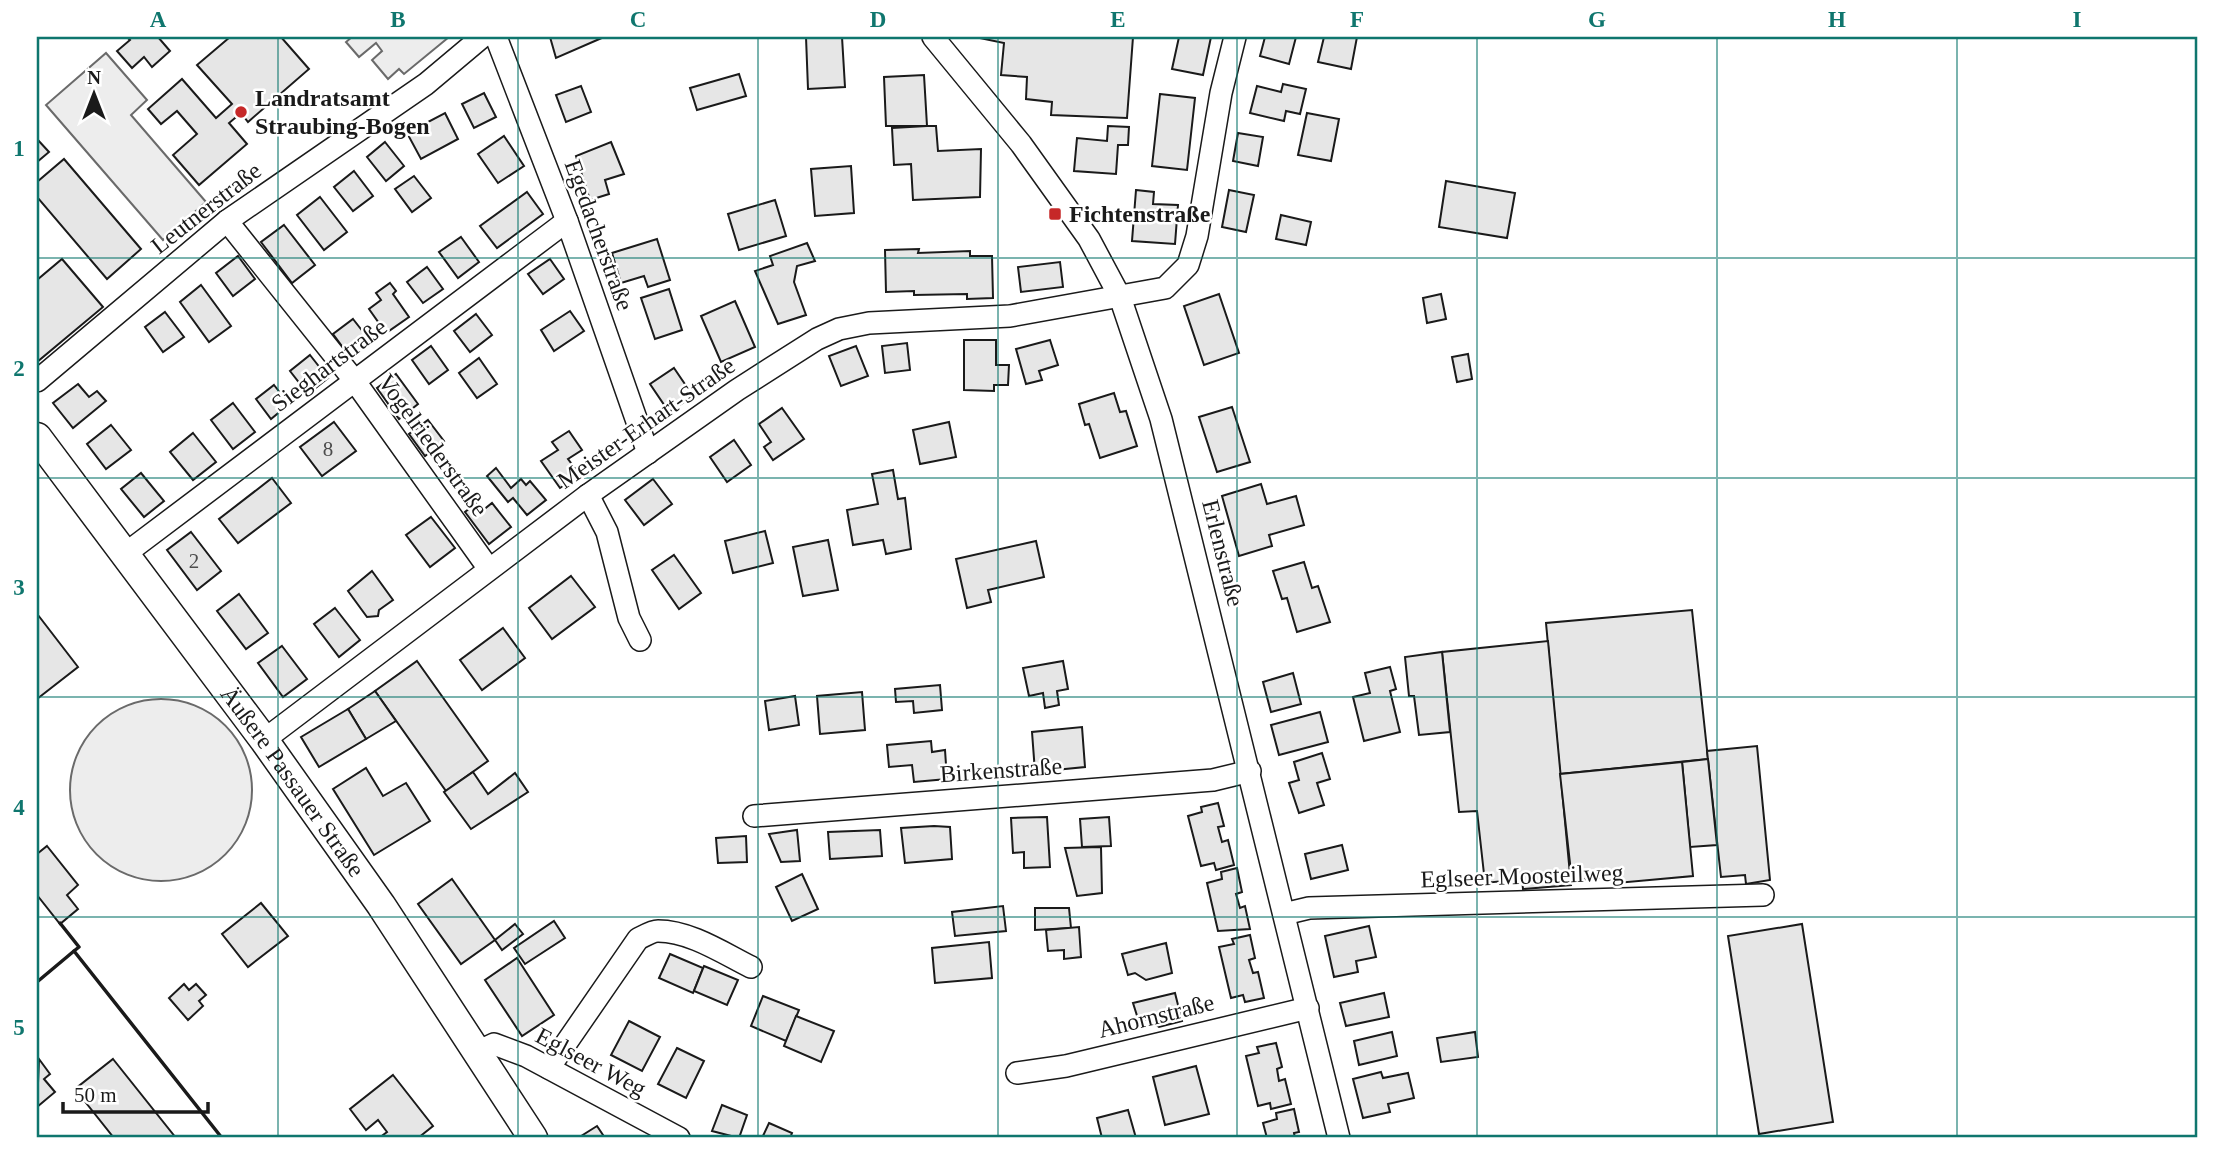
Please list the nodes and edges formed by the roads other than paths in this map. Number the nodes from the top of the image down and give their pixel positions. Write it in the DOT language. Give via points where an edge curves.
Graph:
graph roads {
  1 [pos="482,37"];
  2 [pos="496,37"];
  3 [pos="933,37"];
  4 [pos="1235,37"];
  5 [pos="227,221"];
  6 [pos="567,221"];
  7 [pos="1120,297"];
  8 [pos="354,380"];
  9 [pos="37,381"];
  10 [pos="37,437"];
  11 [pos="648,453"];
  12 [pos="588,495"];
  13 [pos="125,554"];
  14 [pos="489,569"];
  15 [pos="640,640"];
  16 [pos="264,740"];
  17 [pos="1250,771"];
  18 [pos="754,816"];
  19 [pos="1763,895"];
  20 [pos="1284,914"];
  21 [pos="751,967"];
  22 [pos="1308,1008"];
  23 [pos="477,1052"];
  24 [pos="549,1068"];
  25 [pos="1017,1073"];
  26 [pos="533,1138"];
  27 [pos="680,1138"];
  28 [pos="1339,1138"];
  1 -- 5 [label="street, Leutnerstraße" via="425,84"];
  2 -- 6 [label="street, Egedacherstraße"];
  3 -- 7 [label="street, Erlenstraße" via="1021,144 1088,239"];
  4 -- 7 [label="street" via="1188,265 1165,288"];
  5 -- 8 [label="street, Vogelriederstraße"];
  5 -- 9 [label="street, Leutnerstraße"];
  6 -- 8 [label="street, Sieghartstraße"];
  6 -- 11 [label="street, Egedacherstraße"];
  7 -- 11 [label="street, Meister-Erhart-Straße" via="1010,316 905,319 839,330 797,350"];
  7 -- 17 [label="street, Erlenstraße" via="1161,419"];
  8 -- 13 [label="street, Sieghartstraße"];
  8 -- 14 [label="street, Vogelriederstraße"];
  10 -- 13 [label="main road, Äußere Passauer Straße"];
  11 -- 12 [label="street, Meister-Erhart-Straße"];
  12 -- 14 [label="street, Meister-Erhart-Straße"];
  12 -- 15 [label="street" via="607,532 629,618"];
  13 -- 16 [label="main road, Äußere Passauer Straße"];
  14 -- 16 [label="street, Meister-Erhart-Straße"];
  16 -- 23 [label="main road, Äußere Passauer Straße" via="381,905"];
  17 -- 18 [label="street, Birkenstraße" via="1213,780"];
  17 -- 20 [label="street, Erlenstraße"];
  19 -- 20 [label="street, Eglseer Moosteilweg" via="1309,908"];
  20 -- 22 [label="street, Erlenstraße"];
  21 -- 24 [label="street" via="676,934 656,931 638,939"];
  22 -- 25 [label="street, Ahornstraße" via="1066,1066"];
  22 -- 28 [label="street, Erlenstraße"];
  23 -- 24 [label="street, Eglseer Weg" via="494,1044"];
  23 -- 26 [label="main road, Äußere Passauer Straße"];
  24 -- 27 [label="street, Eglseer Weg"];
}
